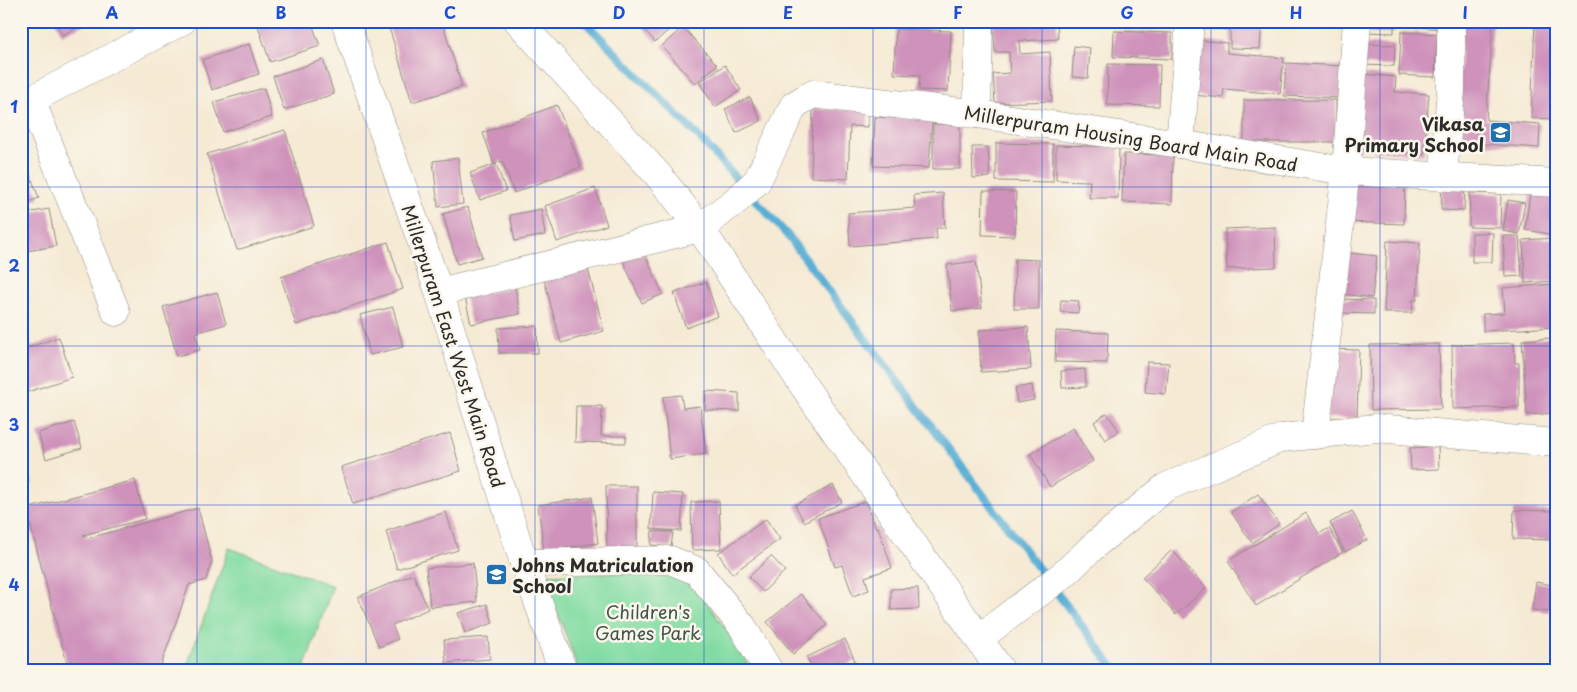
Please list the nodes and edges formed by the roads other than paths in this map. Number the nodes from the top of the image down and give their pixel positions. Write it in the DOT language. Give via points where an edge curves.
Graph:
graph roads {
  1 [pos="182,21"];
  2 [pos="346,21"];
  3 [pos="518,21"];
  4 [pos="979,21"];
  5 [pos="1190,21"];
  6 [pos="1357,21"];
  7 [pos="1451,21"];
  8 [pos="26,103"];
  9 [pos="977,114"];
  10 [pos="1180,144"];
  11 [pos="1346,171"];
  12 [pos="1443,176"];
  13 [pos="1556,183"];
  14 [pos="700,228"];
  15 [pos="439,292"];
  16 [pos="116,312"];
  17 [pos="1315,435"];
  18 [pos="1556,443"];
  19 [pos="524,564"];
  20 [pos="979,638"];
  21 [pos="563,671"];
  22 [pos="770,671"];
  23 [pos="1001,671"];
  1 -- 8 [label="street"];
  2 -- 15 [label="street, Millerpuram East West Main Road"];
  3 -- 14 [label="street" via="658,175"];
  4 -- 9 [label="street"];
  5 -- 10 [label="street"];
  6 -- 11 [label="street"];
  7 -- 12 [label="street" via="1451,91"];
  8 -- 16 [label="street"];
  9 -- 10 [label="street, Millerpuram Housing Board Main Road"];
  9 -- 14 [label="street, Millerpuram Housing Board Main Road" via="814,94 794,105 748,190"];
  10 -- 11 [label="street, Millerpuram Housing Board Main Road"];
  11 -- 12 [label="street, Millerpuram Housing Board Main Road"];
  11 -- 17 [label="street"];
  12 -- 13 [label="street, Millerpuram Housing Board Main Road"];
  14 -- 15 [label="street"];
  14 -- 20 [label="street" via="801,382"];
  15 -- 19 [label="street, Millerpuram East West Main Road"];
  17 -- 18 [label="street" via="1376,428"];
  17 -- 20 [label="street" via="1282,438 1166,487 1064,574"];
  19 -- 21 [label="street, Millerpuram East West Main Road"];
  19 -- 22 [label="street" via="670,560 697,572 742,626"];
  20 -- 23 [label="street"];
}
